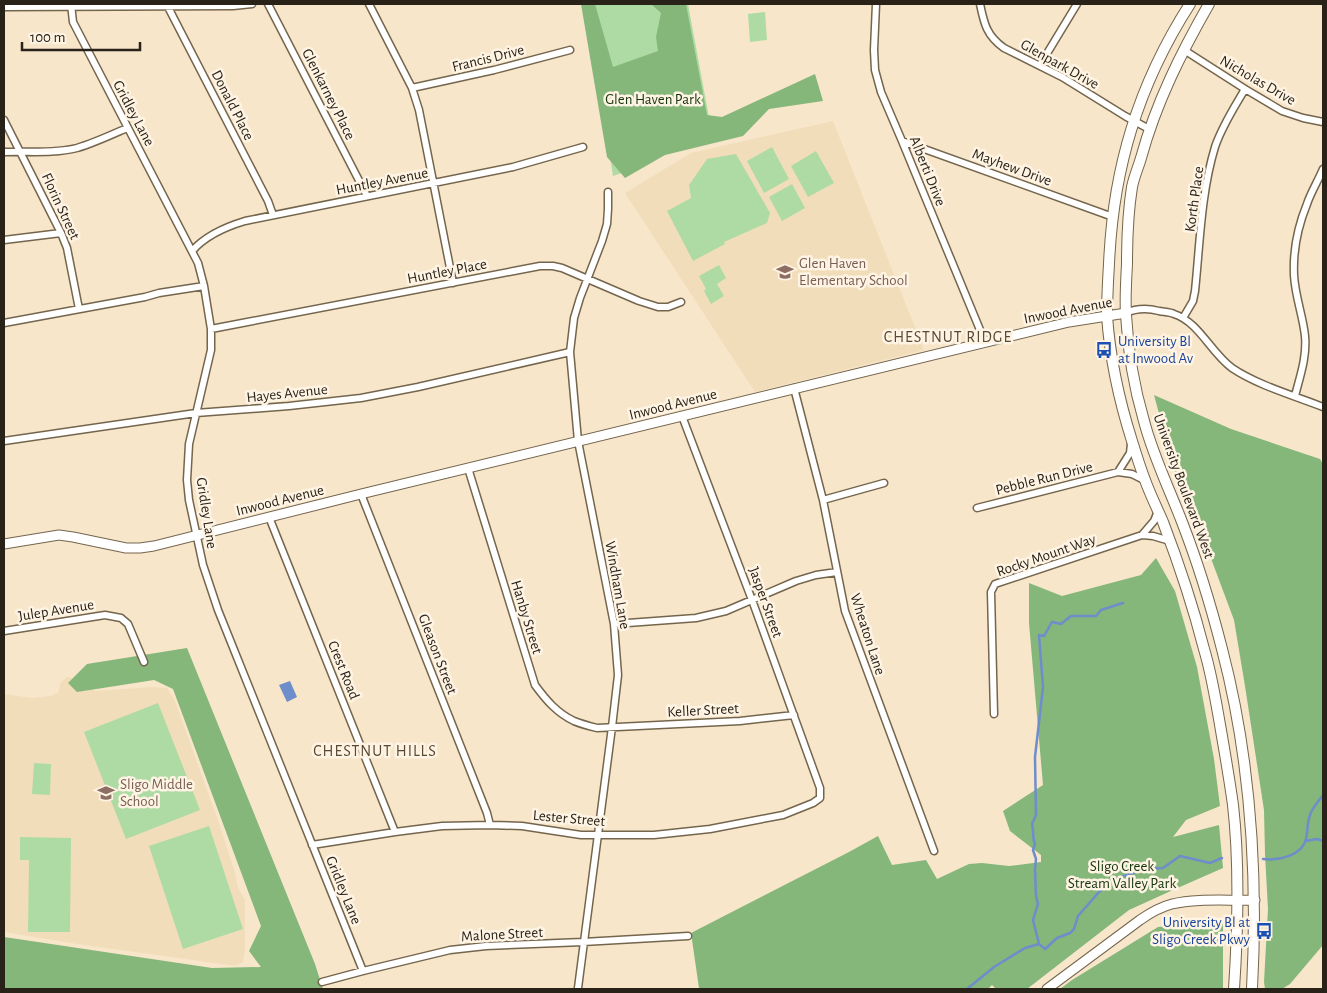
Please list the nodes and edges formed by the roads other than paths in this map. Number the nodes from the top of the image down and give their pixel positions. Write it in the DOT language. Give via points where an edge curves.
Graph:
graph roads {
  1 [pos="252,4"];
  2 [pos="268,4"];
  3 [pos="369,4"];
  4 [pos="876,4"];
  5 [pos="980,4"];
  6 [pos="1076,4"];
  7 [pos="1190,4"];
  8 [pos="1209,4"];
  9 [pos="72,5"];
  10 [pos="168,6"];
  11 [pos="4,7"];
  12 [pos="570,50"];
  13 [pos="1184,50"];
  14 [pos="1040,65"];
  15 [pos="412,88"];
  16 [pos="1245,89"];
  17 [pos="4,120"];
  18 [pos="1134,121"];
  19 [pos="1323,122"];
  20 [pos="127,128"];
  21 [pos="1149,128"];
  22 [pos="902,141"];
  23 [pos="583,147"];
  24 [pos="20,151"];
  25 [pos="4,152"];
  26 [pos="1323,169"];
  27 [pos="433,184"];
  28 [pos="608,192"];
  29 [pos="368,196"];
  30 [pos="273,215"];
  31 [pos="1112,217"];
  32 [pos="61,233"];
  33 [pos="4,240"];
  34 [pos="192,251"];
  35 [pos="587,279"];
  36 [pos="452,283"];
  37 [pos="204,286"];
  38 [pos="681,302"];
  39 [pos="78,309"];
  40 [pos="1126,313"];
  41 [pos="1108,316"];
  42 [pos="1183,318"];
  43 [pos="4,323"];
  44 [pos="211,329"];
  45 [pos="985,342"];
  46 [pos="570,352"];
  47 [pos="794,388"];
  48 [pos="1295,396"];
  49 [pos="1323,406"];
  50 [pos="196,413"];
  51 [pos="682,416"];
  52 [pos="4,441"];
  53 [pos="578,441"];
  54 [pos="1132,442"];
  55 [pos="468,468"];
  56 [pos="1118,472"];
  57 [pos="1144,480"];
  58 [pos="884,483"];
  59 [pos="361,494"];
  60 [pos="823,500"];
  61 [pos="977,508"];
  62 [pos="1158,511"];
  63 [pos="269,517"];
  64 [pos="196,535"];
  65 [pos="1142,535"];
  66 [pos="1170,541"];
  67 [pos="4,544"];
  68 [pos="837,572"];
  69 [pos="752,600"];
  70 [pos="614,624"];
  71 [pos="4,631"];
  72 [pos="144,662"];
  73 [pos="994,714"];
  74 [pos="794,715"];
  75 [pos="612,728"];
  76 [pos="820,798"];
  77 [pos="490,825"];
  78 [pos="395,832"];
  79 [pos="598,834"];
  80 [pos="312,845"];
  81 [pos="934,851"];
  82 [pos="1237,900"];
  83 [pos="1255,900"];
  84 [pos="688,936"];
  85 [pos="583,942"];
  86 [pos="363,971"];
  87 [pos="322,982"];
  88 [pos="578,988"];
  89 [pos="1047,989"];
  90 [pos="1234,989"];
  91 [pos="1252,989"];
  1 -- 10 [label="street"];
  2 -- 29 [label="street, Glenkarney Place"];
  3 -- 15 [label="street"];
  4 -- 22 [label="street, Alberti Drive" via="875,70"];
  5 -- 14 [label="street, Glenpark Drive" via="984,23 997,43"];
  6 -- 14 [label="street"];
  7 -- 18 [label="main road" via="1164,49"];
  8 -- 13 [label="main road, University Boulevard West"];
  9 -- 10 [label="street"];
  9 -- 11 [label="street"];
  9 -- 20 [label="street, Gridley Lane" via="72,22"];
  10 -- 30 [label="street, Donald Place"];
  12 -- 15 [label="street, Francis Drive"];
  13 -- 16 [label="street, Nicholas Drive"];
  13 -- 21 [label="main road, University Boulevard West"];
  14 -- 18 [label="street, Glenpark Drive"];
  15 -- 27 [label="street"];
  16 -- 19 [label="street, Nicholas Drive" via="1282,111"];
  16 -- 42 [label="street, Korth Place" via="1223,126 1215,147 1204,194 1193,301"];
  17 -- 24 [label="street, Florin Street"];
  18 -- 21 [label="street, Glenpark Drive"];
  18 -- 31 [label="main road"];
  20 -- 24 [label="street" via="76,148"];
  20 -- 34 [label="street, Gridley Lane"];
  21 -- 40 [label="main road, University Boulevard West" via="1132,187 1127,237"];
  22 -- 31 [label="street, Mayhew Drive"];
  22 -- 45 [label="street, Alberti Drive"];
  23 -- 27 [label="street, Huntley Avenue" via="513,167"];
  24 -- 25 [label="street"];
  24 -- 32 [label="street, Florin Street"];
  26 -- 48 [label="street" via="1306,205 1295,253 1294,277 1305,348"];
  27 -- 29 [label="street, Huntley Avenue"];
  27 -- 36 [label="street"];
  28 -- 35 [label="street, Windham Lane" via="607,224"];
  29 -- 30 [label="street, Huntley Avenue"];
  30 -- 34 [label="street, Huntley Avenue" via="224,228 199,242"];
  31 -- 41 [label="main road"];
  32 -- 33 [label="street"];
  32 -- 39 [label="street, Florin Street" via="67,248"];
  34 -- 37 [label="street, Gridley Lane"];
  35 -- 36 [label="street, Huntley Place" via="562,268 540,266"];
  35 -- 38 [label="street, Huntley Place" via="658,307"];
  35 -- 46 [label="street, Windham Lane" via="574,318"];
  36 -- 44 [label="street, Huntley Place"];
  37 -- 39 [label="street"];
  37 -- 44 [label="street, Gridley Lane"];
  39 -- 43 [label="street"];
  40 -- 41 [label="street, Inwood Avenue"];
  40 -- 42 [label="street, Inwood Avenue" via="1152,309"];
  40 -- 83 [label="main road, University Boulevard West" via="1134,379 1144,422 1193,553 1223,652 1246,769"];
  41 -- 45 [label="street, Inwood Avenue"];
  41 -- 54 [label="main road" via="1119,397"];
  42 -- 48 [label="street, Inwood Avenue" via="1233,368 1255,381"];
  44 -- 50 [label="street, Gridley Lane" via="211,350"];
  45 -- 47 [label="street, Inwood Avenue"];
  46 -- 50 [label="street, Hayes Avenue" via="361,398"];
  46 -- 53 [label="street, Windham Lane"];
  47 -- 51 [label="street, Inwood Avenue"];
  47 -- 60 [label="street, Wheaton Lane"];
  48 -- 49 [label="street, Inwood Avenue"];
  50 -- 52 [label="street, Hayes Avenue"];
  50 -- 64 [label="street, Gridley Lane" via="189,444 187,480"];
  51 -- 53 [label="street, Inwood Avenue"];
  51 -- 69 [label="street, Jasper Street"];
  53 -- 55 [label="street, Inwood Avenue"];
  53 -- 70 [label="street, Windham Lane"];
  54 -- 56 [label="street" via="1130,453"];
  54 -- 57 [label="main road"];
  55 -- 59 [label="street, Inwood Avenue"];
  55 -- 75 [label="street, Hanby Street" via="535,685 546,700 574,721 597,728"];
  56 -- 57 [label="street"];
  56 -- 61 [label="street, Pebble Run Drive"];
  57 -- 62 [label="main road"];
  58 -- 60 [label="street"];
  59 -- 63 [label="street, Inwood Avenue"];
  59 -- 77 [label="street, Gleason Street"];
  60 -- 68 [label="street, Wheaton Lane"];
  62 -- 65 [label="street"];
  62 -- 66 [label="main road"];
  63 -- 64 [label="street, Inwood Avenue"];
  63 -- 78 [label="street, Crest Road"];
  64 -- 67 [label="street, Inwood Avenue" via="140,548 58,536"];
  64 -- 80 [label="street, Gridley Lane" via="218,610"];
  65 -- 66 [label="street, Rocky Mount Way"];
  65 -- 73 [label="street, Rocky Mount Way" via="995,584 991,592"];
  66 -- 82 [label="main road" via="1193,608 1215,696 1233,806"];
  68 -- 69 [label="street" via="796,581"];
  68 -- 81 [label="street, Wheaton Lane" via="845,611"];
  69 -- 70 [label="street" via="726,611 696,618"];
  69 -- 74 [label="street, Jasper Street"];
  70 -- 75 [label="street, Windham Lane" via="618,675"];
  71 -- 72 [label="street, Julep Avenue" via="104,615 121,618 128,624"];
  74 -- 75 [label="street, Keller Street"];
  74 -- 76 [label="street, Jasper Street" via="820,788"];
  75 -- 79 [label="street, Windham Lane"];
  76 -- 79 [label="street, Lester Street" via="783,815 710,829 654,835"];
  77 -- 78 [label="street, Lester Street" via="442,826"];
  77 -- 79 [label="street, Lester Street"];
  78 -- 80 [label="street, Lester Street"];
  79 -- 85 [label="street, Windham Lane"];
  80 -- 86 [label="street, Gridley Lane"];
  82 -- 83 [label="street"];
  82 -- 89 [label="street" via="1172,904 1154,911"];
  82 -- 90 [label="main road"];
  83 -- 91 [label="main road, University Boulevard West"];
  84 -- 85 [label="street, Malone Street"];
  85 -- 86 [label="street, Malone Street" via="450,950"];
  85 -- 88 [label="street, Windham Lane"];
  86 -- 87 [label="street, Malone Street"];
}
